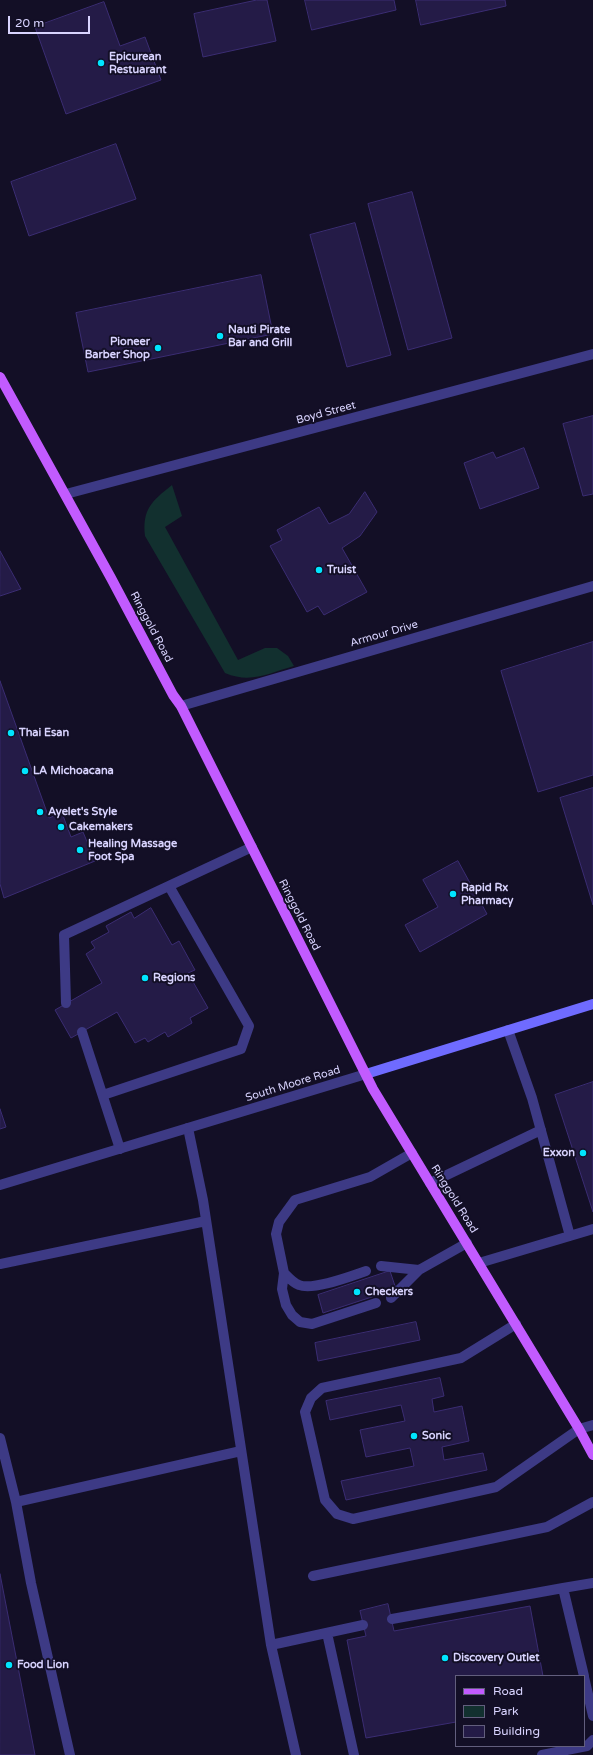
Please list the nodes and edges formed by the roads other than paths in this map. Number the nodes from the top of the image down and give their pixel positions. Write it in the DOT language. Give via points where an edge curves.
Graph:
graph roads {
  1 [pos="593,354"];
  2 [pos="0,377"];
  3 [pos="66,494"];
  4 [pos="593,586"];
  5 [pos="181,706"];
  6 [pos="252,847"];
  7 [pos="169,886"];
  8 [pos="66,1003"];
  9 [pos="593,1004"];
  10 [pos="508,1030"];
  11 [pos="82,1032"];
  12 [pos="366,1074"];
  13 [pos="103,1095"];
  14 [pos="188,1128"];
  15 [pos="541,1130"];
  16 [pos="120,1149"];
  17 [pos="412,1153"];
  18 [pos="430,1183"];
  19 [pos="0,1185"];
  20 [pos="206,1221"];
  21 [pos="593,1229"];
  22 [pos="570,1236"];
  23 [pos="467,1243"];
  24 [pos="479,1263"];
  25 [pos="0,1264"];
  26 [pos="381,1266"];
  27 [pos="419,1270"];
  28 [pos="366,1271"];
  29 [pos="284,1273"];
  30 [pos="391,1298"];
  31 [pos="376,1303"];
  32 [pos="516,1324"];
  33 [pos="593,1425"];
  34 [pos="579,1429"];
  35 [pos="0,1438"];
  36 [pos="241,1451"];
  37 [pos="593,1455"];
  38 [pos="16,1502"];
  39 [pos="593,1502"];
  40 [pos="313,1576"];
  41 [pos="593,1583"];
  42 [pos="563,1588"];
  43 [pos="392,1619"];
  44 [pos="363,1625"];
  45 [pos="327,1633"];
  46 [pos="271,1645"];
  47 [pos="584,1675"];
  48 [pos="585,1681"];
  49 [pos="593,1716"];
  50 [pos="593,1740"];
  51 [pos="585,1746"];
  52 [pos="582,1747"];
  53 [pos="70,1755"];
  54 [pos="296,1755"];
  55 [pos="354,1755"];
  56 [pos="542,1755"];
  1 -- 3 [label="street, Boyd Street"];
  2 -- 3 [label="main road, Ringgold Road"];
  3 -- 5 [label="main road, Ringgold Road"];
  4 -- 5 [label="street, Armour Drive"];
  5 -- 6 [label="main road, Ringgold Road"];
  6 -- 7 [label="street"];
  6 -- 12 [label="main road, Ringgold Road"];
  7 -- 8 [label="street" via="64,935"];
  7 -- 13 [label="street" via="249,1026 241,1049"];
  9 -- 10 [label="main road, South Moore Road"];
  10 -- 12 [label="main road, South Moore Road"];
  10 -- 15 [label="street"];
  11 -- 13 [label="street"];
  12 -- 14 [label="street, South Moore Road"];
  12 -- 17 [label="main road, Ringgold Road"];
  13 -- 16 [label="street"];
  14 -- 16 [label="street, South Moore Road"];
  14 -- 20 [label="street"];
  15 -- 18 [label="street"];
  15 -- 22 [label="street"];
  16 -- 19 [label="street, South Moore Road"];
  17 -- 18 [label="main road, Ringgold Road"];
  17 -- 29 [label="street" via="370,1177 295,1200 279,1222 276,1234"];
  18 -- 23 [label="main road, Ringgold Road"];
  20 -- 25 [label="street"];
  20 -- 36 [label="street"];
  21 -- 22 [label="street"];
  22 -- 24 [label="street"];
  23 -- 24 [label="main road, Ringgold Road"];
  23 -- 27 [label="street"];
  24 -- 32 [label="main road, Ringgold Road"];
  26 -- 27 [label="street"];
  27 -- 30 [label="street"];
  28 -- 29 [label="street" via="312,1286 299,1286"];
  29 -- 31 [label="street" via="282,1289 286,1305 300,1322 312,1324"];
  32 -- 34 [label="main road, Ringgold Road"];
  32 -- 34 [label="street" via="461,1358 322,1388 310,1398 305,1412 325,1500 337,1514 353,1519 496,1487"];
  33 -- 34 [label="street"];
  34 -- 37 [label="main road, Ringgold Road"];
  35 -- 38 [label="street"];
  36 -- 38 [label="street"];
  36 -- 46 [label="street"];
  38 -- 53 [label="street" via="31,1583"];
  39 -- 40 [label="street" via="547,1527"];
  41 -- 42 [label="street"];
  42 -- 43 [label="street"];
  42 -- 47 [label="street"];
  44 -- 45 [label="street"];
  45 -- 46 [label="street"];
  45 -- 55 [label="street"];
  46 -- 54 [label="street"];
  48 -- 49 [label="street"];
  50 -- 51 [label="street"];
  52 -- 56 [label="street"];
}
